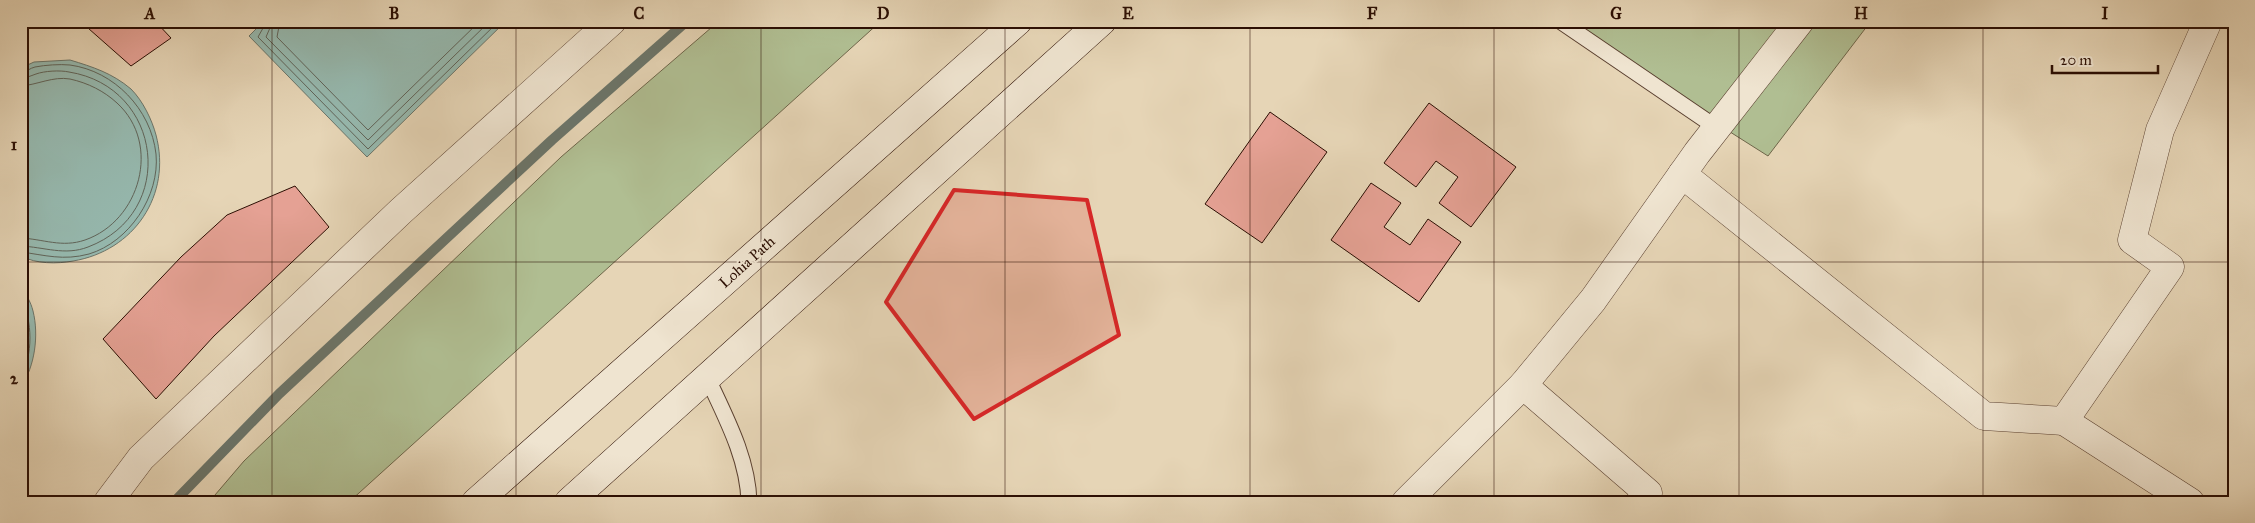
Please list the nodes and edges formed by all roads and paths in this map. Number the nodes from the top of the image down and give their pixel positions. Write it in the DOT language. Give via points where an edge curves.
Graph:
graph roads {
  1 [pos="612,21"];
  2 [pos="1018,21"];
  3 [pos="1102,21"];
  4 [pos="1560,21"];
  5 [pos="1800,21"];
  6 [pos="2208,21"];
  7 [pos="1717,128"];
  8 [pos="1682,174"];
  9 [pos="707,376"];
  10 [pos="1523,385"];
  11 [pos="2064,421"];
  12 [pos="108,502"];
  13 [pos="476,502"];
  14 [pos="569,502"];
  15 [pos="749,502"];
  16 [pos="1406,502"];
  17 [pos="1640,502"];
  18 [pos="2190,502"];
  1 -- 12 [label="street" via="401,211 148,451"];
  2 -- 13 [label="street, Lohia Path"];
  3 -- 9 [label="street"];
  4 -- 7 [label="lane"];
  5 -- 7 [label="street"];
  6 -- 11 [label="street" via="2160,130 2132,240 2170,267"];
  7 -- 8 [label="street"];
  8 -- 10 [label="street" via="1593,300"];
  8 -- 11 [label="street" via="1984,416"];
  9 -- 14 [label="street"];
  9 -- 15 [label="lane" via="745,468"];
  10 -- 16 [label="street"];
  10 -- 17 [label="street" via="1648,493"];
  11 -- 18 [label="street"];
}
